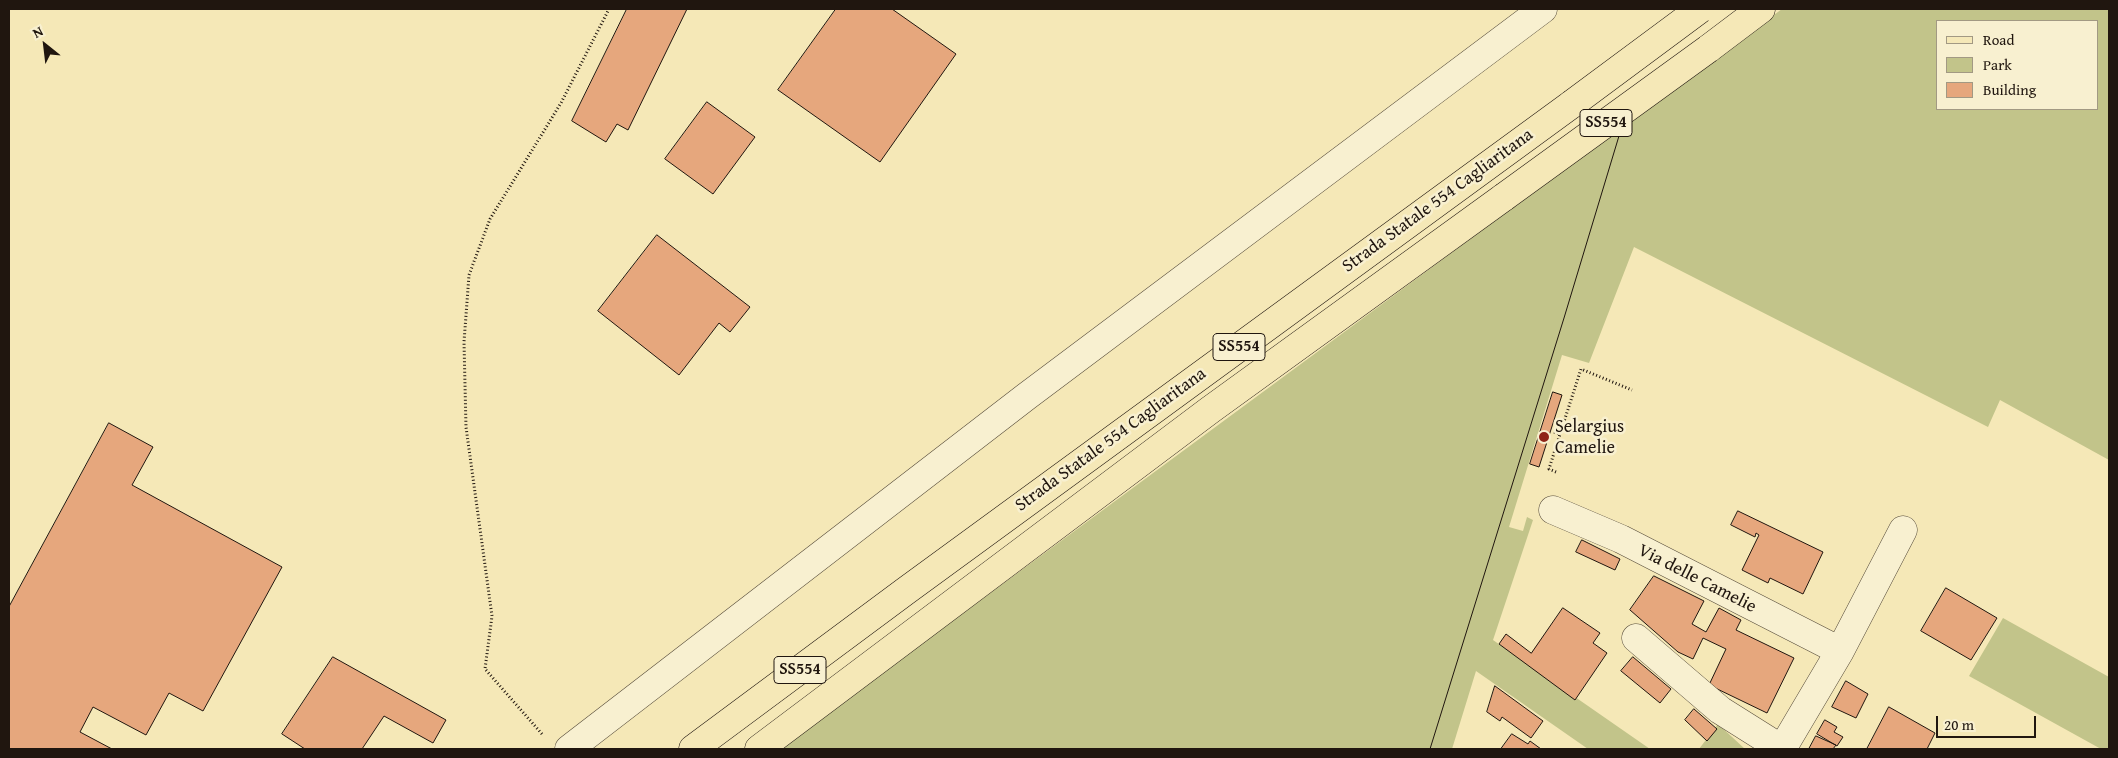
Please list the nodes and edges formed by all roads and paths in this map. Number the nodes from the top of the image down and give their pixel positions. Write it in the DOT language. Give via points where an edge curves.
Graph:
graph roads {
  1 [pos="609,9"];
  2 [pos="1543,9"];
  3 [pos="1700,9"];
  4 [pos="1761,9"];
  5 [pos="1632,390"];
  6 [pos="1554,432"];
  7 [pos="1560,434"];
  8 [pos="1556,472"];
  9 [pos="1553,510"];
  10 [pos="1903,530"];
  11 [pos="1636,638"];
  12 [pos="1840,651"];
  13 [pos="543,735"];
  14 [pos="569,749"];
  15 [pos="693,749"];
  16 [pos="759,749"];
  17 [pos="1782,749"];
  1 -- 13 [label="path" via="561,103 490,219 469,275 464,342 466,427 492,616 485,670"];
  2 -- 14 [label="street" via="1020,402"];
  3 -- 15 [label="main road, Strada Statale 554 Cagliaritana / SS554, bridge"];
  4 -- 16 [label="main road, Strada Statale 554 Cagliaritana / SS554, bridge" via="1210,410"];
  5 -- 7 [label="path" via="1581,369"];
  6 -- 7 [label="path"];
  7 -- 8 [label="path" via="1549,469"];
  9 -- 12 [label="street, Via delle Camelie" via="1621,540"];
  10 -- 12 [label="street"];
  11 -- 17 [label="street" via="1720,710"];
  12 -- 17 [label="street"];
}
